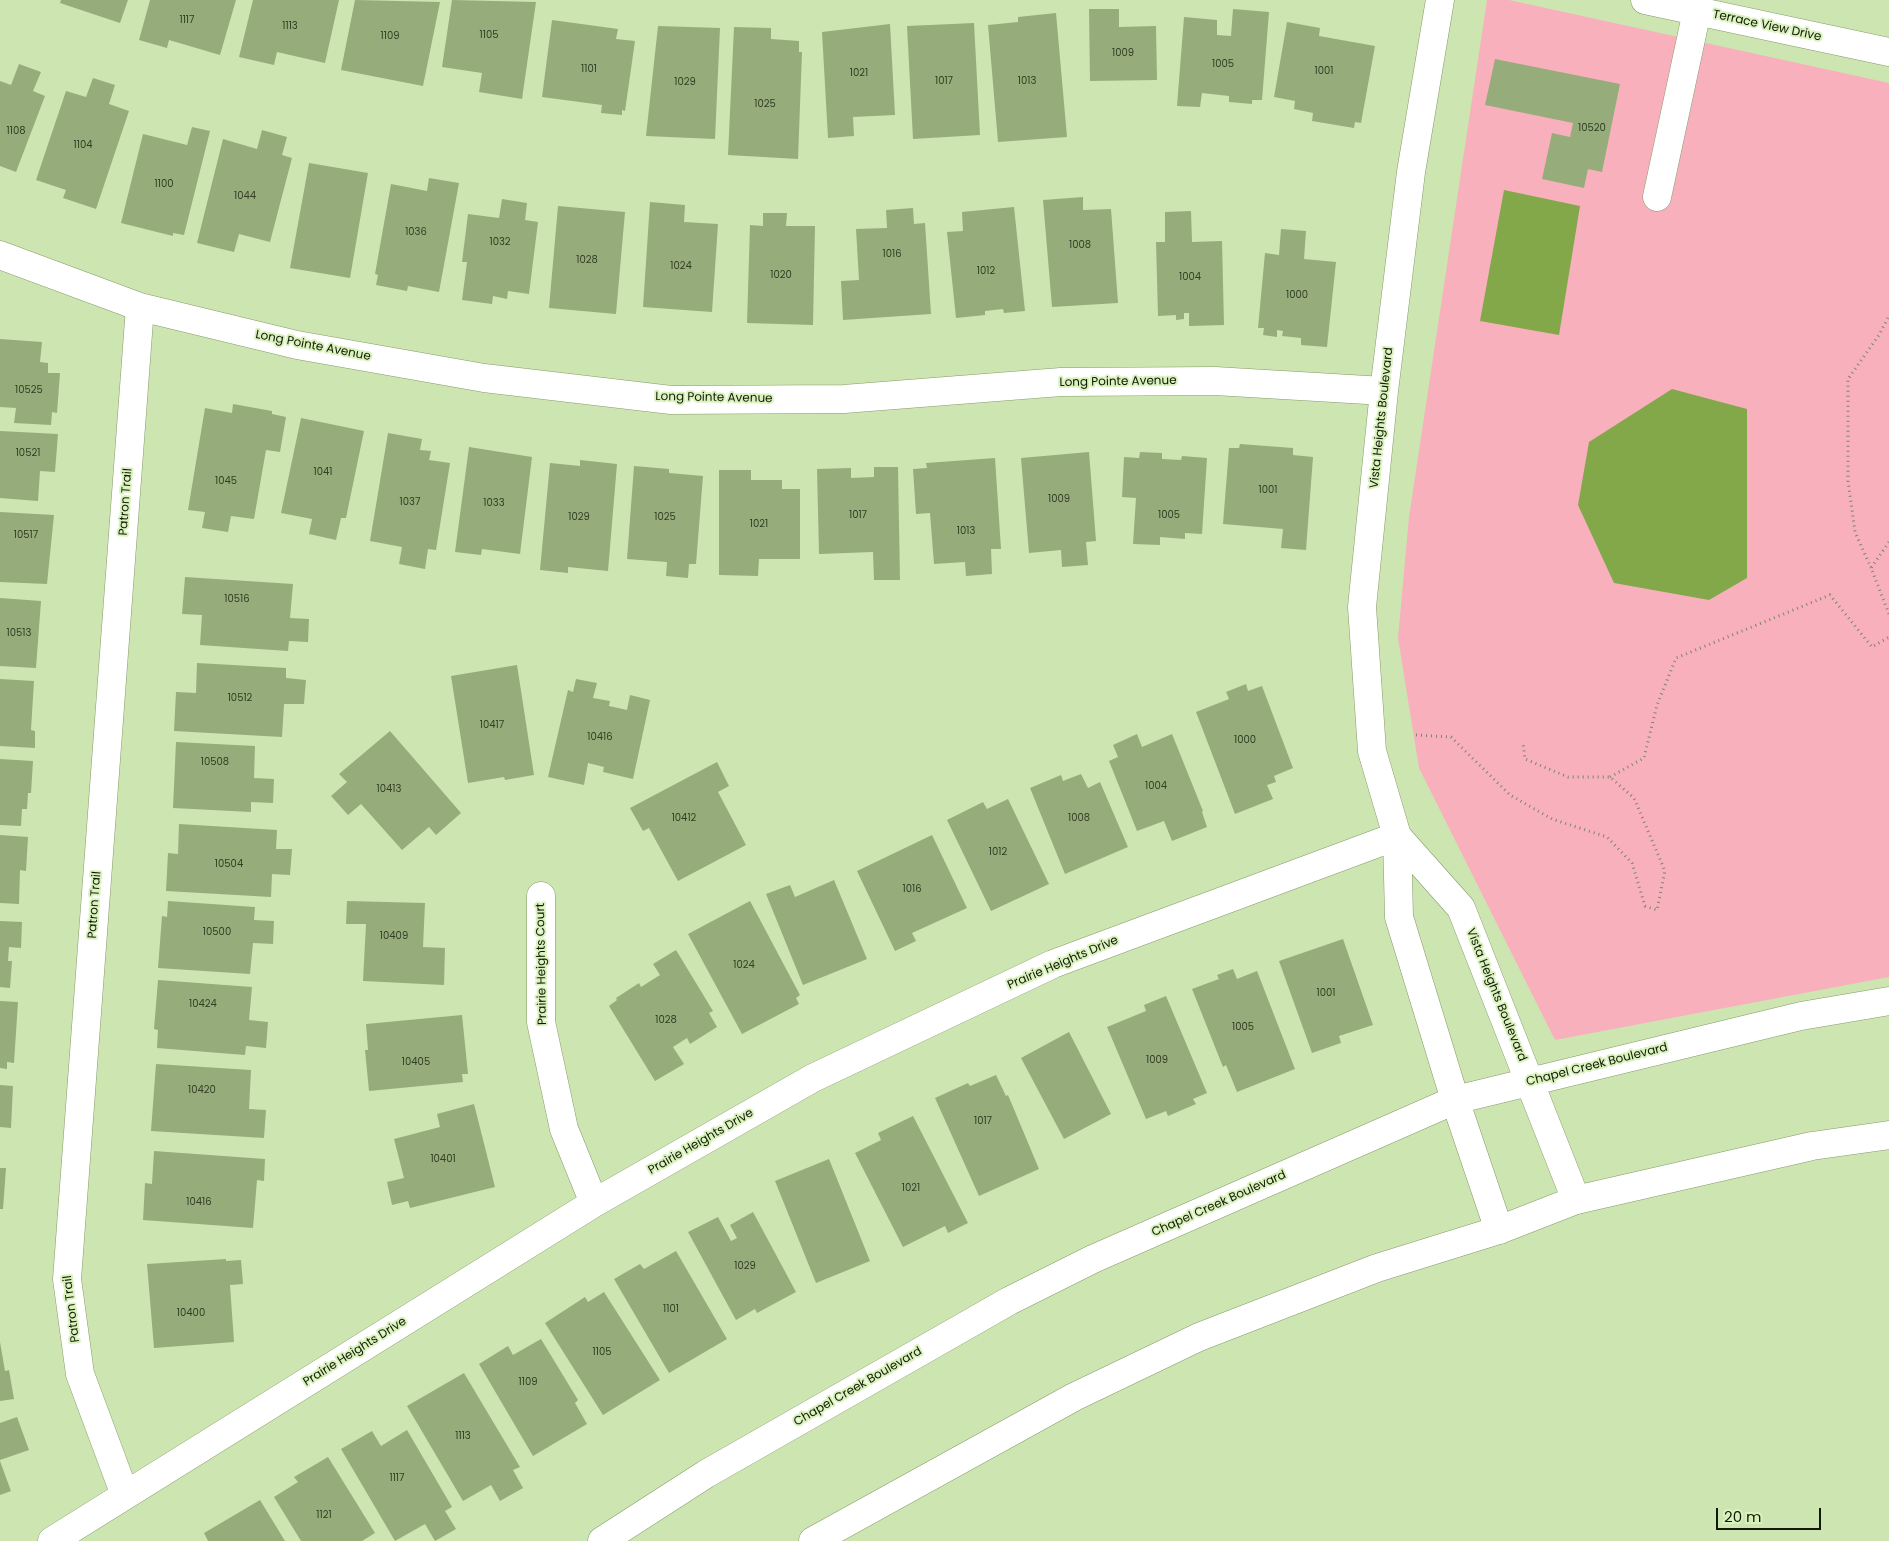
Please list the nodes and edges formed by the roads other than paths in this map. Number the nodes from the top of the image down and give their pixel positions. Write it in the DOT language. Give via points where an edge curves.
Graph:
graph roads {
  1 [pos="1440,0"];
  2 [pos="1645,0"];
  3 [pos="1697,11"];
  4 [pos="1889,52"];
  5 [pos="1657,197"];
  6 [pos="0,255"];
  7 [pos="140,307"];
  8 [pos="1384,391"];
  9 [pos="1396,836"];
  10 [pos="542,896"];
  11 [pos="1889,1001"];
  12 [pos="1531,1081"];
  13 [pos="1455,1100"];
  14 [pos="1889,1135"];
  15 [pos="1576,1200"];
  16 [pos="594,1203"];
  17 [pos="1499,1230"];
  18 [pos="125,1495"];
  19 [pos="52,1541"];
  20 [pos="602,1541"];
  21 [pos="813,1541"];
  1 -- 8 [label="street, Vista Heights Boulevard" via="1411,172"];
  2 -- 3 [label="street, Terrace View Drive"];
  3 -- 4 [label="street, Terrace View Drive"];
  3 -- 5 [label="street"];
  6 -- 7 [label="street, Long Pointe Avenue"];
  7 -- 8 [label="street, Long Pointe Avenue" via="297,345 484,378 670,400 844,398 1070,382 1216,381"];
  7 -- 18 [label="street, Patron Trail" via="67,1279 80,1374"];
  8 -- 9 [label="street, Vista Heights Boulevard" via="1362,607 1372,751"];
  9 -- 12 [label="street, Vista Heights Boulevard" via="1461,908"];
  9 -- 13 [label="street, Vista Heights Boulevard" via="1399,917"];
  9 -- 16 [label="street, Prairie Heights Drive" via="1053,964 813,1078"];
  10 -- 16 [label="street, Prairie Heights Court" via="541,1022 564,1130"];
  11 -- 12 [label="street, Chapel Creek Boulevard" via="1801,1016"];
  12 -- 13 [label="street, Chapel Creek Boulevard"];
  12 -- 15 [label="street, Vista Heights Boulevard"];
  13 -- 17 [label="street, Vista Heights Boulevard"];
  13 -- 20 [label="street, Chapel Creek Boulevard" via="1093,1259 1009,1301 706,1474"];
  14 -- 15 [label="street" via="1812,1146"];
  15 -- 17 [label="street"];
  16 -- 18 [label="street, Prairie Heights Drive"];
  17 -- 21 [label="street" via="1377,1268 1199,1337 1074,1397"];
  18 -- 19 [label="street, Prairie Heights Drive"];
}
